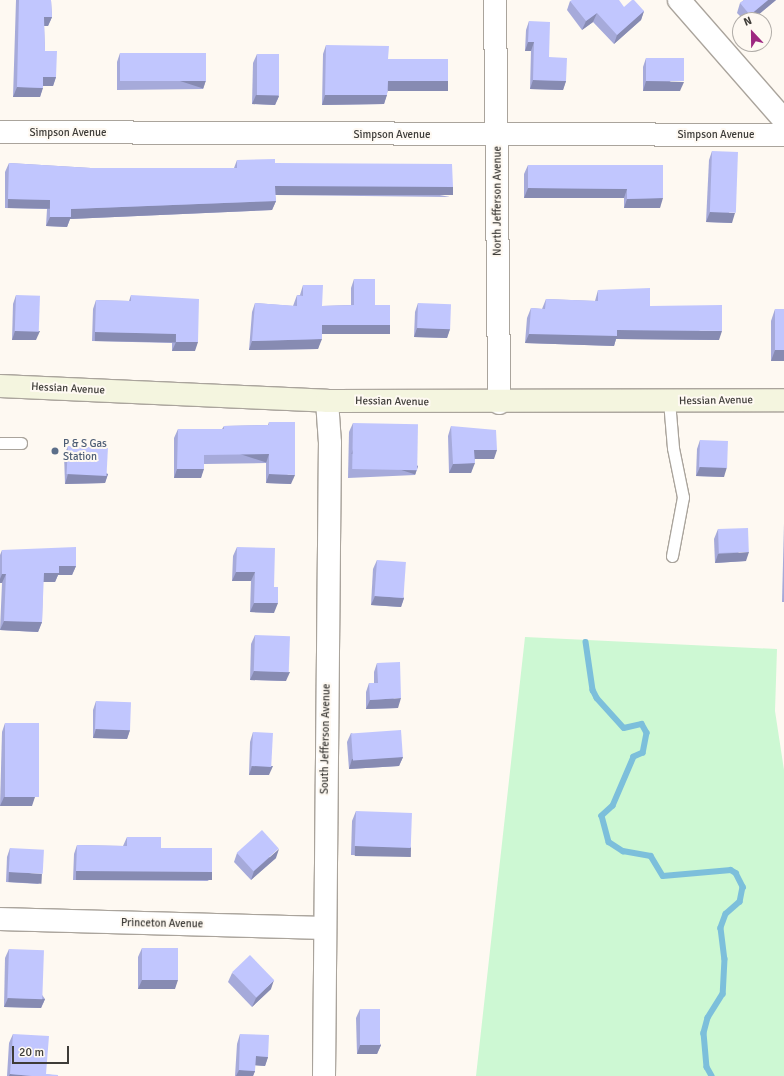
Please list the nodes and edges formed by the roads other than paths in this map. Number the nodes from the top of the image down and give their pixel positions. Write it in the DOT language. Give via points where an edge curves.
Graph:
graph roads {
  1 [pos="495,0"];
  2 [pos="679,0"];
  3 [pos="784,120"];
  4 [pos="0,132"];
  5 [pos="498,135"];
  6 [pos="784,135"];
  7 [pos="0,386"];
  8 [pos="784,400"];
  9 [pos="327,401"];
  10 [pos="669,401"];
  11 [pos="499,403"];
  12 [pos="0,443"];
  13 [pos="21,443"];
  14 [pos="672,556"];
  15 [pos="0,919"];
  16 [pos="323,928"];
  17 [pos="324,1076"];
  1 -- 5 [label="street, North Jefferson Avenue"];
  2 -- 3 [label="street"];
  4 -- 5 [label="street, Simpson Avenue"];
  5 -- 6 [label="street, Simpson Avenue"];
  5 -- 11 [label="street, North Jefferson Avenue"];
  7 -- 9 [label="main road, Hessian Avenue"];
  8 -- 10 [label="main road, Hessian Avenue"];
  9 -- 11 [label="main road, Hessian Avenue"];
  9 -- 16 [label="street, South Jefferson Avenue" via="330,443"];
  10 -- 11 [label="main road, Hessian Avenue"];
  10 -- 14 [label="lane" via="673,448 683,497"];
  12 -- 13 [label="lane"];
  15 -- 16 [label="street, Princeton Avenue"];
  16 -- 17 [label="street, South Jefferson Avenue"];
}
